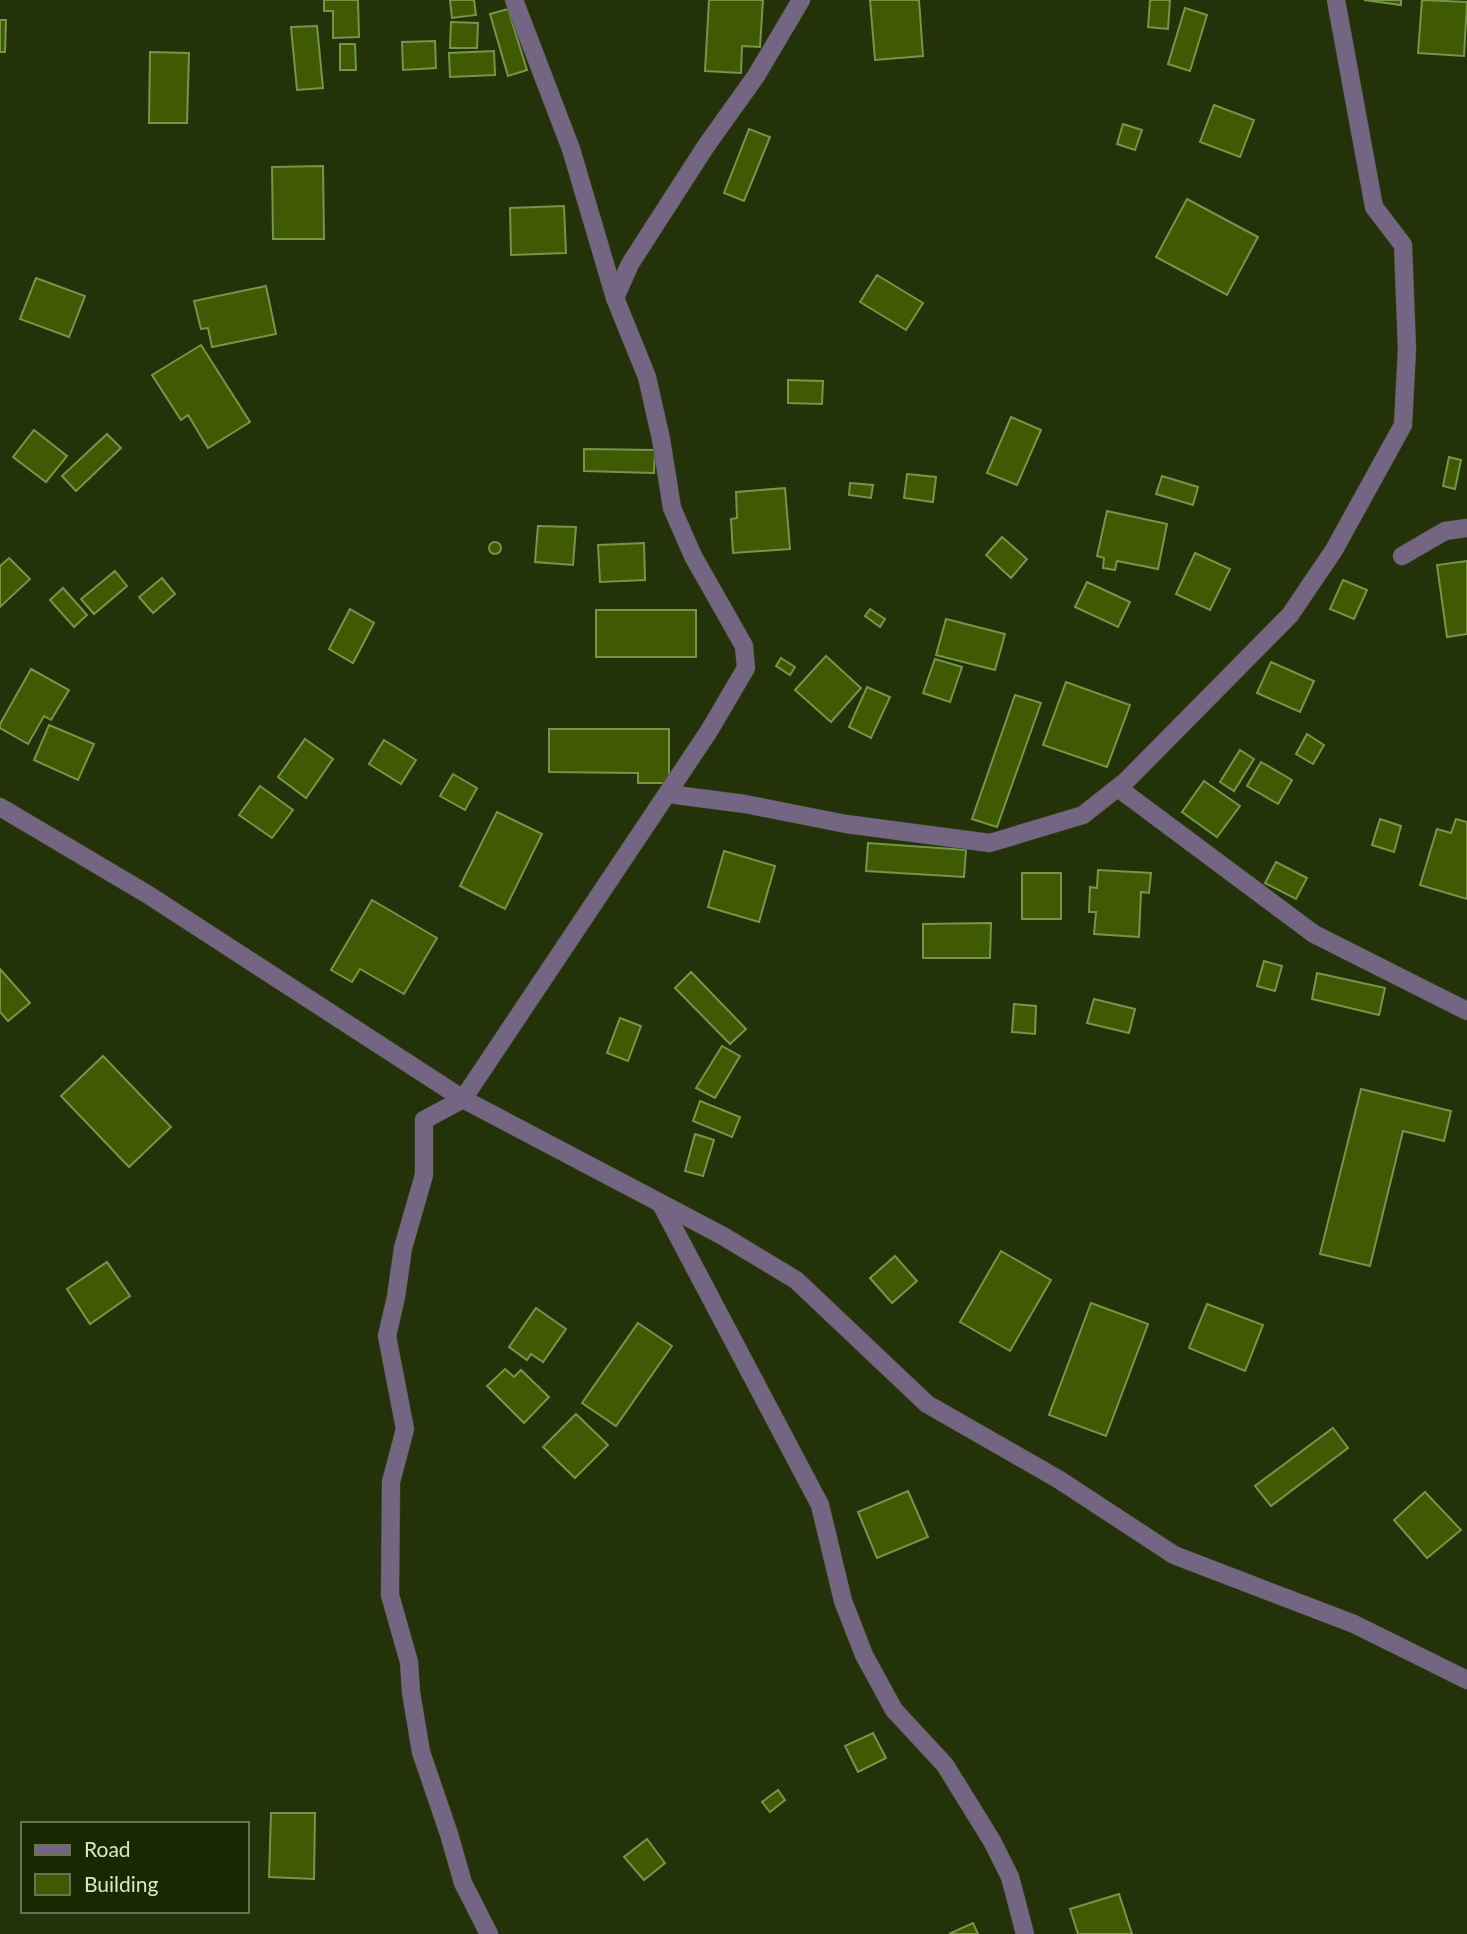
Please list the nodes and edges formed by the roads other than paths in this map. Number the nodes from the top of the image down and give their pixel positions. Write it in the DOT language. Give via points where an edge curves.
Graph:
graph roads {
  1 [pos="514,0"];
  2 [pos="801,0"];
  3 [pos="1336,0"];
  4 [pos="615,298"];
  5 [pos="1467,528"];
  6 [pos="1402,556"];
  7 [pos="1118,788"];
  8 [pos="669,792"];
  9 [pos="0,807"];
  10 [pos="1467,1011"];
  11 [pos="463,1099"];
  12 [pos="661,1204"];
  13 [pos="1467,1680"];
  14 [pos="489,1934"];
  15 [pos="1025,1934"];
  1 -- 4 [label="street" via="571,149"];
  2 -- 4 [label="street" via="630,264"];
  3 -- 7 [label="street" via="1374,206 1404,244 1404,425 1334,550 1290,615"];
  4 -- 8 [label="street" via="647,377 672,508 693,556 744,646 746,668"];
  5 -- 6 [label="street" via="1445,531"];
  7 -- 8 [label="street" via="1083,815 990,844"];
  7 -- 10 [label="street" via="1314,934"];
  8 -- 11 [label="street"];
  9 -- 11 [label="street" via="147,894"];
  11 -- 12 [label="street"];
  11 -- 14 [label="street" via="424,1120 424,1175 402,1248 387,1336 405,1429 391,1482 390,1595 409,1662 421,1752 463,1883"];
  12 -- 13 [label="street" via="796,1280 927,1404 1058,1479 1174,1555 1354,1624"];
  12 -- 15 [label="street" via="820,1505 843,1601 864,1655 894,1710 945,1765 992,1840 1010,1877"];
}
